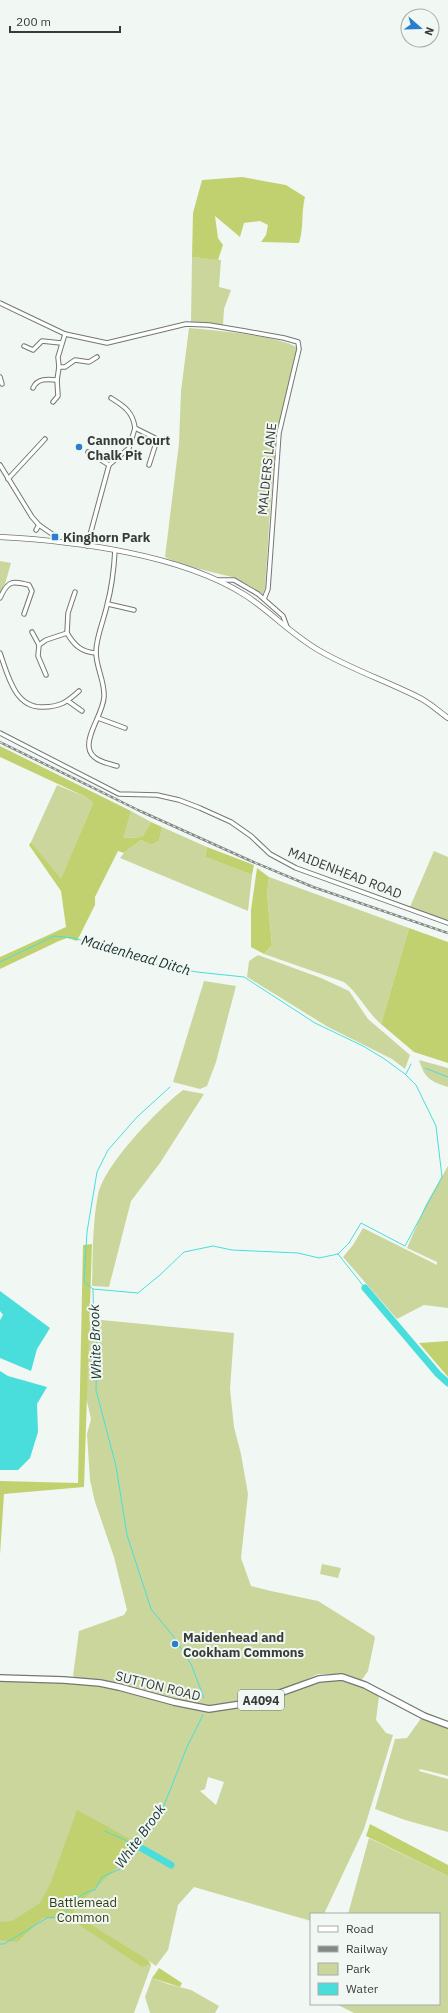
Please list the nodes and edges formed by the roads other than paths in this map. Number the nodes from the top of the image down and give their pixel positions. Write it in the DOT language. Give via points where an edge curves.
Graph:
graph roads {
  1 [pos="0,303"];
  2 [pos="65,334"];
  3 [pos="61,343"];
  4 [pos="24,346"];
  5 [pos="97,357"];
  6 [pos="59,367"];
  7 [pos="0,377"];
  8 [pos="57,380"];
  9 [pos="2,384"];
  10 [pos="33,388"];
  11 [pos="111,398"];
  12 [pos="53,402"];
  13 [pos="135,428"];
  14 [pos="45,439"];
  15 [pos="88,452"];
  16 [pos="0,465"];
  17 [pos="149,465"];
  18 [pos="109,466"];
  19 [pos="8,479"];
  20 [pos="39,525"];
  21 [pos="36,530"];
  22 [pos="52,534"];
  23 [pos="0,537"];
  24 [pos="88,546"];
  25 [pos="115,550"];
  26 [pos="218,580"];
  27 [pos="69,595"];
  28 [pos="0,598"];
  29 [pos="264,599"];
  30 [pos="108,604"];
  31 [pos="27,606"];
  32 [pos="32,608"];
  33 [pos="134,610"];
  34 [pos="24,614"];
  35 [pos="288,630"];
  36 [pos="32,632"];
  37 [pos="67,633"];
  38 [pos="39,645"];
  39 [pos="96,653"];
  40 [pos="0,654"];
  41 [pos="50,667"];
  42 [pos="44,669"];
  43 [pos="46,675"];
  44 [pos="79,691"];
  45 [pos="68,702"];
  46 [pos="82,710"];
  47 [pos="98,718"];
  48 [pos="448,718"];
  49 [pos="124,728"];
  50 [pos="0,733"];
  51 [pos="117,766"];
  52 [pos="448,923"];
  53 [pos="0,1678"];
  54 [pos="448,1725"];
  1 -- 2 [label="street"];
  2 -- 3 [label="street"];
  2 -- 29 [label="street, MALDERS LANE" via="107,343 186,324 209,325 298,342 299,349 280,433 268,589"];
  3 -- 4 [label="street" via="42,341 33,350"];
  3 -- 6 [label="street"];
  5 -- 6 [label="street" via="89,362 76,360 65,367"];
  6 -- 8 [label="street"];
  7 -- 9 [label="street"];
  8 -- 10 [label="street" via="46,379 37,382"];
  8 -- 12 [label="street" via="58,396"];
  11 -- 13 [label="street" via="130,412"];
  13 -- 17 [label="street" via="154,438 156,443"];
  13 -- 18 [label="street" via="129,448"];
  14 -- 19 [label="street"];
  15 -- 18 [label="street"];
  16 -- 19 [label="street"];
  18 -- 24 [label="street"];
  19 -- 20 [label="street"];
  20 -- 21 [label="street"];
  20 -- 22 [label="street"];
  23 -- 24 [label="main road"];
  24 -- 25 [label="main road"];
  25 -- 26 [label="main road" via="181,566"];
  25 -- 30 [label="street"];
  26 -- 29 [label="street" via="234,580"];
  26 -- 35 [label="main road" via="245,595"];
  27 -- 37 [label="street" via="74,594 68,613"];
  28 -- 31 [label="street" via="10,583 31,583 32,591"];
  29 -- 35 [label="street" via="283,616"];
  30 -- 33 [label="street"];
  30 -- 39 [label="street"];
  31 -- 32 [label="street"];
  31 -- 34 [label="street"];
  35 -- 48 [label="main road" via="320,651 420,698"];
  36 -- 38 [label="street"];
  37 -- 38 [label="street"];
  37 -- 39 [label="street" via="79,648"];
  38 -- 42 [label="street" via="38,656"];
  39 -- 47 [label="street" via="104,698"];
  40 -- 45 [label="street" via="13,687 27,705 58,707"];
  41 -- 42 [label="street"];
  42 -- 43 [label="street"];
  44 -- 45 [label="street"];
  45 -- 46 [label="street"];
  47 -- 49 [label="street"];
  47 -- 51 [label="street" via="88,747 92,756"];
  50 -- 52 [label="street, MAIDENHEAD ROAD" via="119,794 156,795 200,808 231,822 270,854 296,868"];
  53 -- 54 [label="main road, SUTTON ROAD / A4094" via="64,1680 119,1687 174,1702 209,1708 255,1702 319,1679 342,1677"];
}
